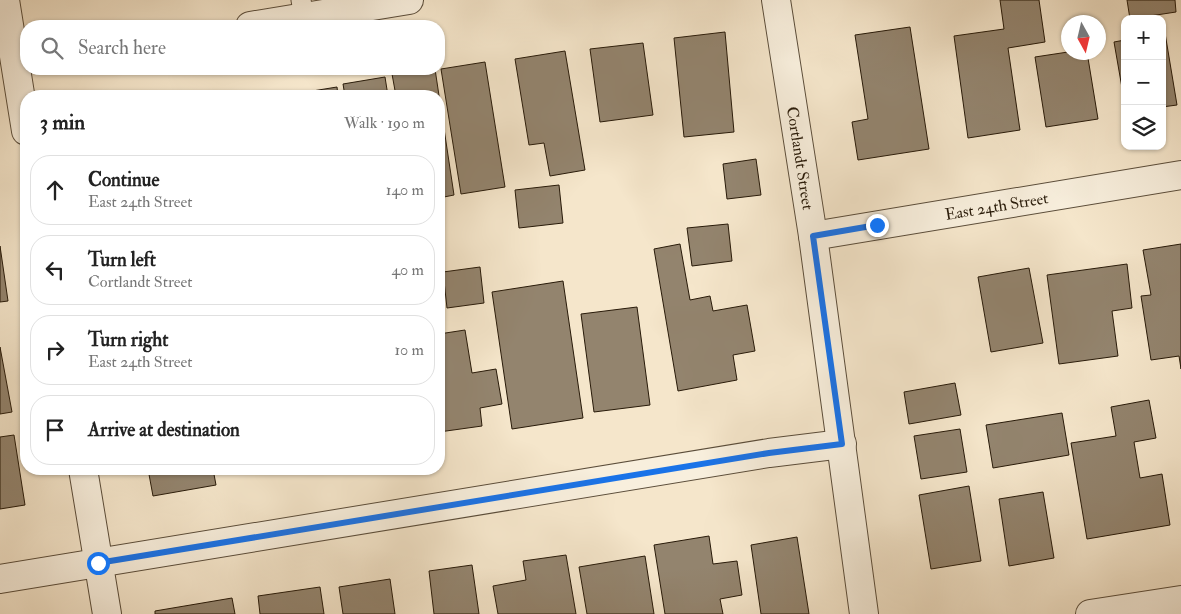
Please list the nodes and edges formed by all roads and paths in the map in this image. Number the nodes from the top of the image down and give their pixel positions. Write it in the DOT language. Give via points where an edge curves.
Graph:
graph roads {
  1 [pos="5,0"];
  2 [pos="409,0"];
  3 [pos="776,0"];
  4 [pos="303,9"];
  5 [pos="269,20"];
  6 [pos="14,65"];
  7 [pos="20,98"];
  8 [pos="1181,176"];
  9 [pos="813,236"];
  10 [pos="842,444"];
  11 [pos="84,475"];
  12 [pos="98,563"];
  13 [pos="0,579"];
  14 [pos="1181,600"];
  15 [pos="107,614"];
  16 [pos="864,614"];
  17 [pos="1090,614"];
  1 -- 6 [label="street"];
  2 -- 4 [label="street"];
  3 -- 9 [label="street, Cortlandt Street"];
  4 -- 5 [label="street"];
  6 -- 7 [label="street"];
  8 -- 9 [label="street, East 24th Street"];
  9 -- 10 [label="street, Cortlandt Street"];
  10 -- 12 [label="street" via="769,453"];
  10 -- 16 [label="street, Cortlandt Street"];
  11 -- 12 [label="street"];
  12 -- 13 [label="street"];
  12 -- 15 [label="street"];
  14 -- 17 [label="street"];
}
